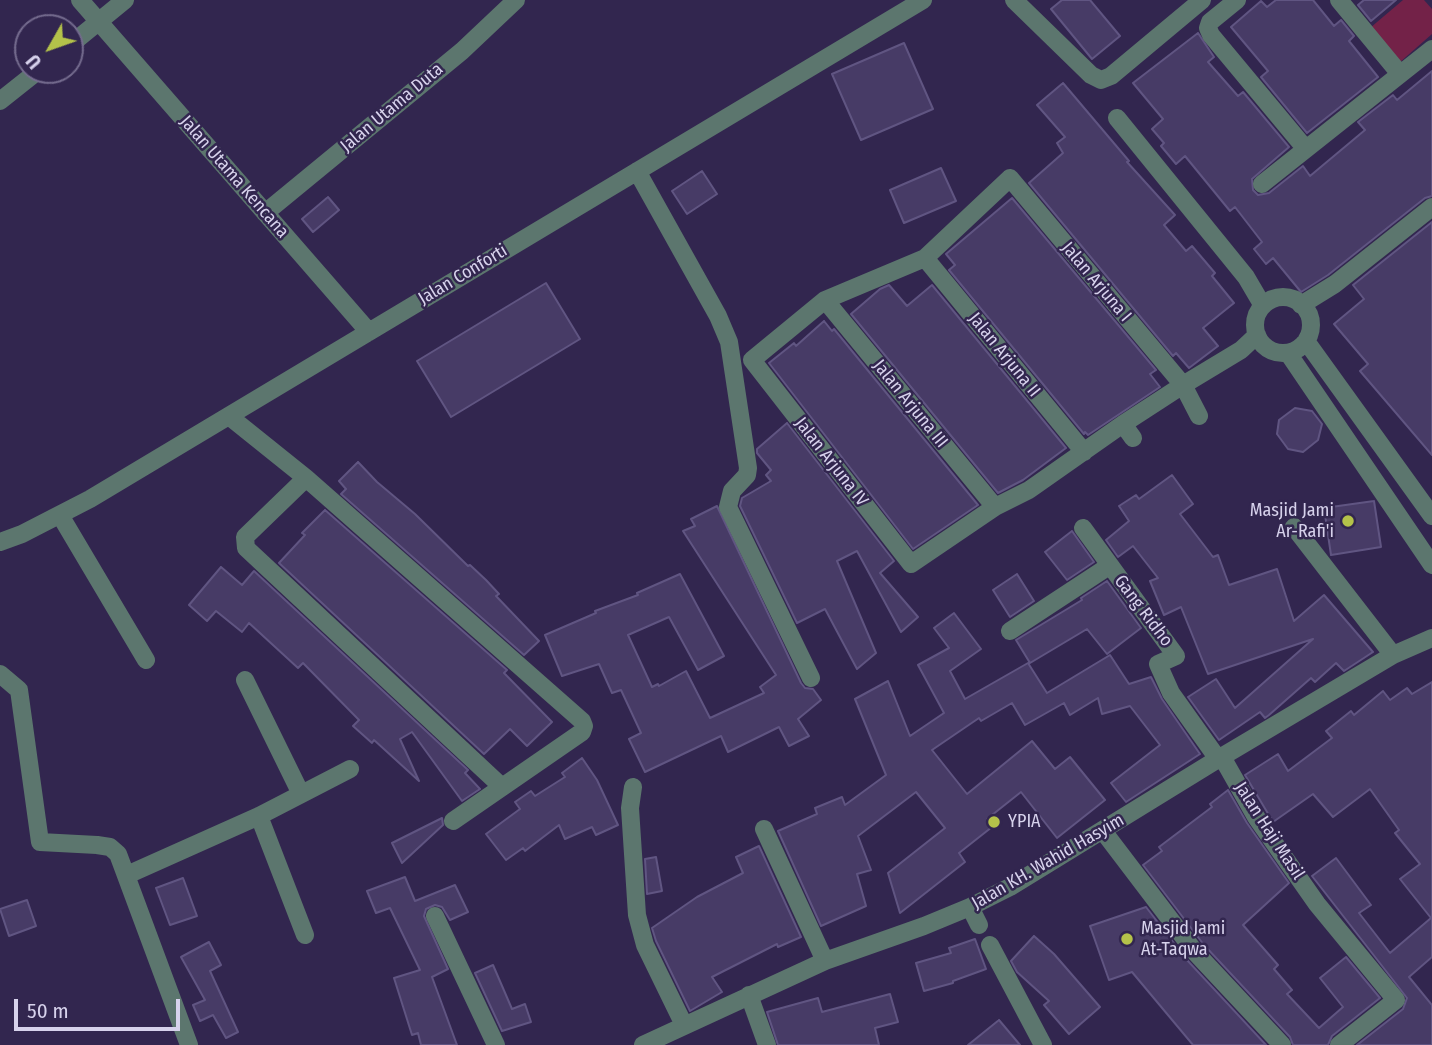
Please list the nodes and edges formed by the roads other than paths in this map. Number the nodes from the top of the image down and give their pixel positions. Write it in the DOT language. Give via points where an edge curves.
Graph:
graph roads {
  1 [pos="80,0"];
  2 [pos="125,0"];
  3 [pos="516,0"];
  4 [pos="923,0"];
  5 [pos="1014,0"];
  6 [pos="1202,0"];
  7 [pos="1237,0"];
  8 [pos="1339,0"];
  9 [pos="97,19"];
  10 [pos="84,32"];
  11 [pos="1432,49"];
  12 [pos="1400,74"];
  13 [pos="21,84"];
  14 [pos="0,101"];
  15 [pos="1117,118"];
  16 [pos="1305,148"];
  17 [pos="637,171"];
  18 [pos="1262,184"];
  19 [pos="1432,207"];
  20 [pos="265,213"];
  21 [pos="925,258"];
  22 [pos="825,300"];
  23 [pos="1268,303"];
  24 [pos="1305,310"];
  25 [pos="369,332"];
  26 [pos="1261,340"];
  27 [pos="1306,341"];
  28 [pos="1288,353"];
  29 [pos="1183,385"];
  30 [pos="1199,416"];
  31 [pos="230,417"];
  32 [pos="1084,452"];
  33 [pos="1390,457"];
  34 [pos="1370,471"];
  35 [pos="306,478"];
  36 [pos="995,508"];
  37 [pos="60,515"];
  38 [pos="1432,516"];
  39 [pos="1294,527"];
  40 [pos="1083,528"];
  41 [pos="0,542"];
  42 [pos="1432,565"];
  43 [pos="1109,566"];
  44 [pos="1010,631"];
  45 [pos="1432,638"];
  46 [pos="1393,655"];
  47 [pos="146,660"];
  48 [pos="0,674"];
  49 [pos="811,678"];
  50 [pos="246,680"];
  51 [pos="1220,758"];
  52 [pos="350,769"];
  53 [pos="501,786"];
  54 [pos="633,787"];
  55 [pos="301,794"];
  56 [pos="259,816"];
  57 [pos="453,821"];
  58 [pos="764,829"];
  59 [pos="1103,831"];
  60 [pos="127,875"];
  61 [pos="970,907"];
  62 [pos="435,916"];
  63 [pos="979,925"];
  64 [pos="305,936"];
  65 [pos="989,944"];
  66 [pos="825,961"];
  67 [pos="749,995"];
  68 [pos="684,1025"];
  69 [pos="189,1045"];
  70 [pos="496,1045"];
  71 [pos="643,1045"];
  72 [pos="767,1045"];
  73 [pos="1043,1045"];
  74 [pos="1282,1045"];
  75 [pos="1339,1045"];
  1 -- 9 [label="street, Jalan Utama Kencana"];
  2 -- 9 [label="street"];
  3 -- 20 [label="street, Jalan Utama Duta"];
  4 -- 17 [label="street, Jalan Conforti"];
  5 -- 6 [label="street" via="1101,80"];
  7 -- 16 [label="street" via="1210,22 1211,35"];
  8 -- 12 [label="street"];
  9 -- 10 [label="street"];
  9 -- 20 [label="street, Jalan Utama Kencana"];
  11 -- 12 [label="street"];
  12 -- 16 [label="street"];
  13 -- 14 [label="street"];
  15 -- 23 [label="street"];
  16 -- 18 [label="street"];
  17 -- 25 [label="street, Jalan Conforti"];
  17 -- 49 [label="street" via="729,342 748,468 732,491 728,507"];
  19 -- 24 [label="street"];
  20 -- 25 [label="street, Jalan Utama Kencana"];
  21 -- 22 [label="street"];
  21 -- 29 [label="street, Jalan Arjuna I" via="1010,178"];
  21 -- 32 [label="street, Jalan Arjuna II"];
  22 -- 36 [label="street, Jalan Arjuna III"];
  22 -- 36 [label="street, Jalan Arjuna IV" via="752,360 911,564"];
  23 -- 24 [label="street" via="1289,298"];
  23 -- 26 [label="street" via="1255,319"];
  24 -- 27 [label="street" via="1310,320"];
  25 -- 31 [label="street, Jalan Conforti"];
  26 -- 28 [label="street" via="1277,353"];
  26 -- 29 [label="street"];
  27 -- 28 [label="street"];
  27 -- 33 [label="street"];
  28 -- 34 [label="street"];
  29 -- 30 [label="street, Jalan Arjuna I"];
  29 -- 32 [label="street" via="1128,430"];
  31 -- 35 [label="street"];
  31 -- 37 [label="street, Jalan Conforti"];
  32 -- 36 [label="street"];
  33 -- 34 [label="street"];
  33 -- 38 [label="street"];
  34 -- 42 [label="street"];
  35 -- 53 [label="street" via="245,537 246,548"];
  35 -- 53 [label="street" via="582,721 582,732"];
  37 -- 41 [label="street, Jalan Conforti"];
  37 -- 47 [label="street"];
  39 -- 46 [label="street"];
  40 -- 43 [label="street, Gang Ridho"];
  43 -- 44 [label="street"];
  43 -- 51 [label="street, Gang Ridho" via="1176,656 1158,664 1171,693"];
  45 -- 46 [label="street, Jalan KH. Wahid Hasyim"];
  46 -- 51 [label="street, Jalan KH. Wahid Hasyim"];
  48 -- 60 [label="street" via="19,690 40,842 110,848 118,854"];
  50 -- 55 [label="street"];
  51 -- 59 [label="street, Jalan KH. Wahid Hasyim"];
  51 -- 75 [label="street, Jalan Haji Masil" via="1317,904 1396,1000"];
  52 -- 55 [label="street"];
  53 -- 57 [label="street"];
  54 -- 68 [label="street" via="630,808 637,915 645,945"];
  55 -- 56 [label="street"];
  56 -- 60 [label="street"];
  56 -- 64 [label="street"];
  58 -- 66 [label="street"];
  59 -- 61 [label="street, Jalan KH. Wahid Hasyim"];
  59 -- 74 [label="street" via="1195,952"];
  60 -- 69 [label="street"];
  61 -- 63 [label="street"];
  61 -- 66 [label="street, Jalan KH. Wahid Hasyim"];
  62 -- 70 [label="street"];
  65 -- 73 [label="street"];
  66 -- 67 [label="street, Jalan KH. Wahid Hasyim"];
  67 -- 68 [label="street, Jalan KH. Wahid Hasyim"];
  67 -- 72 [label="street"];
  68 -- 71 [label="street, Jalan KH. Wahid Hasyim"];
}
